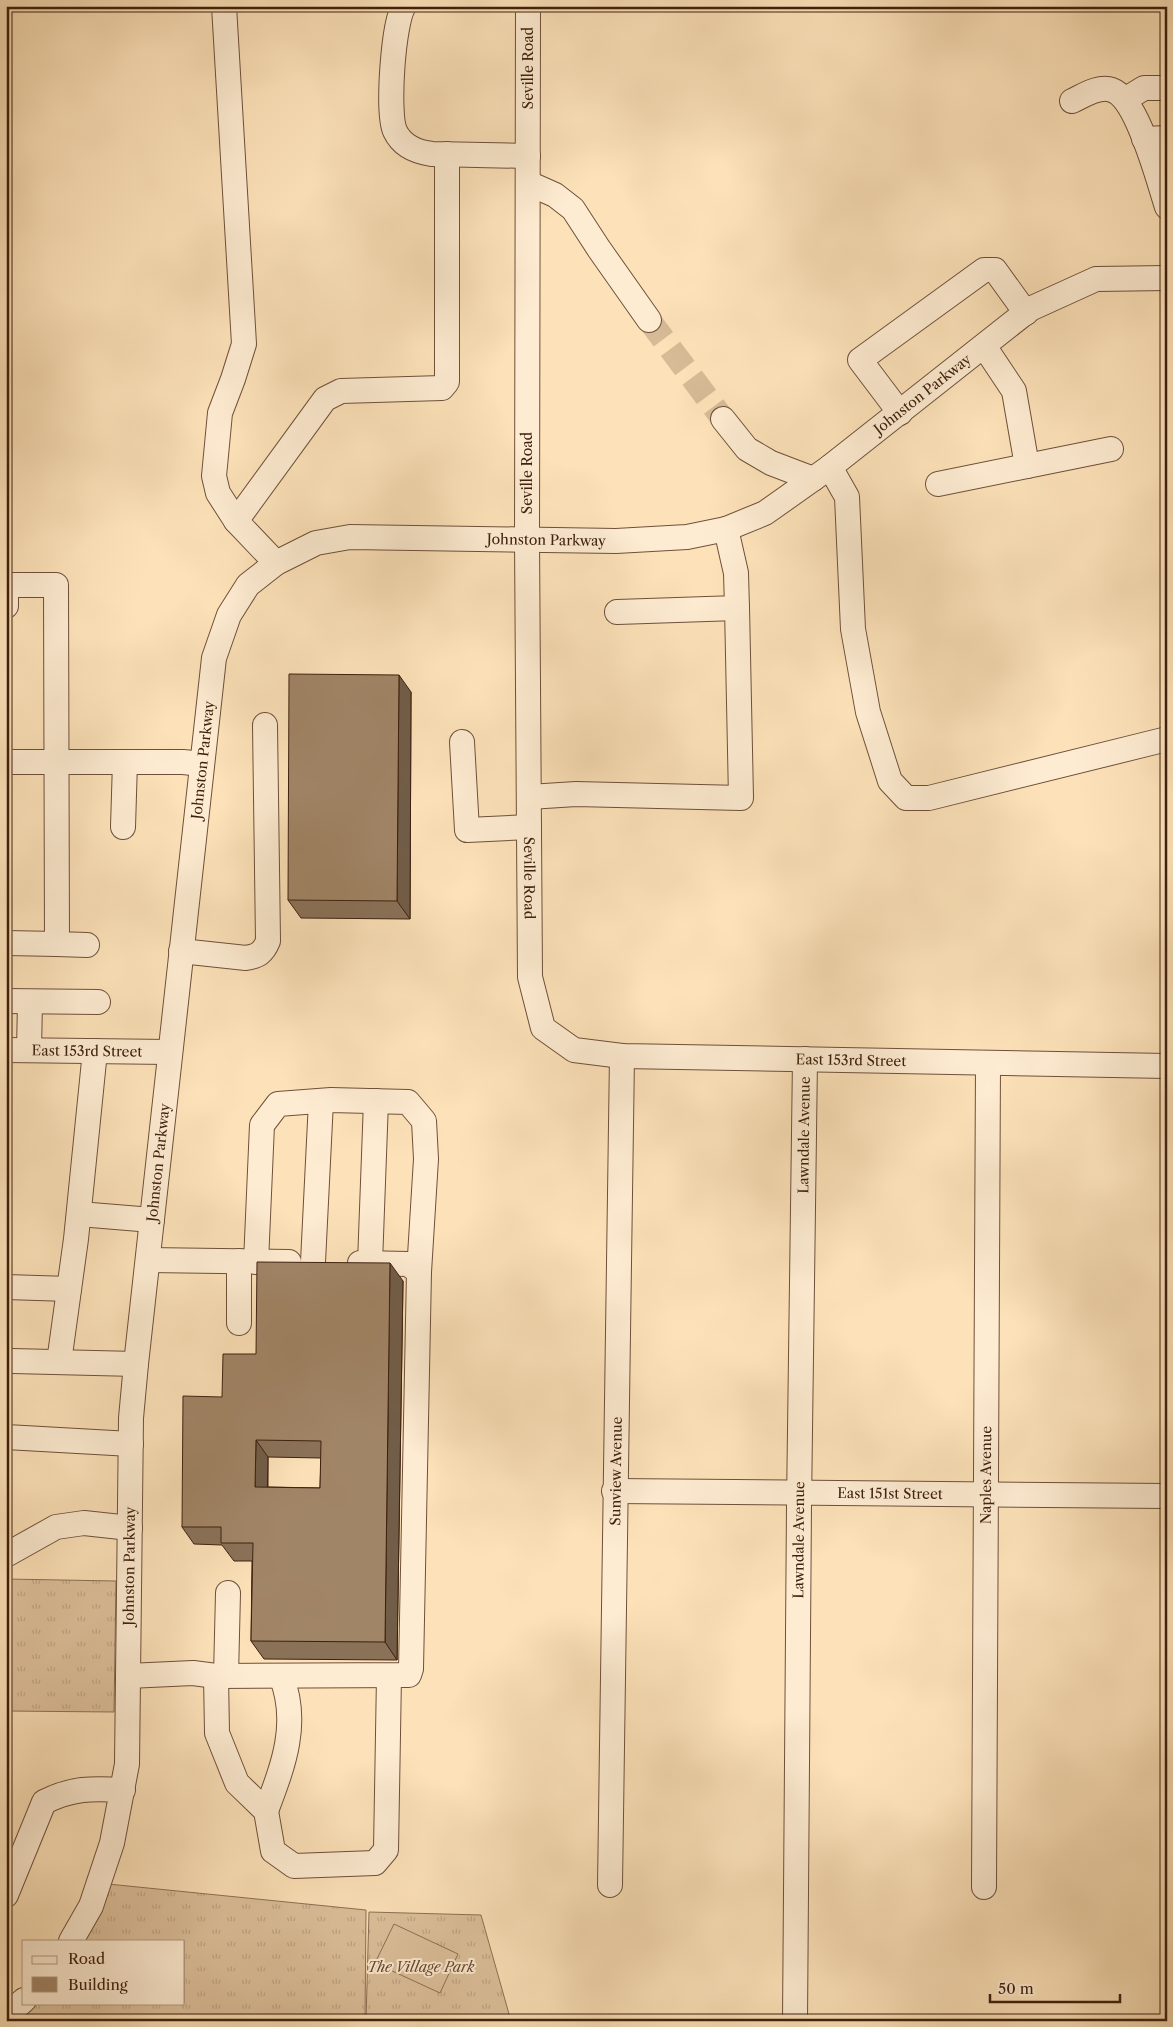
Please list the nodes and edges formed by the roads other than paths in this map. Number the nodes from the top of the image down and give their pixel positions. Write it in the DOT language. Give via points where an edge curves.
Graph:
graph roads {
  1 [pos="224,6"];
  2 [pos="404,6"];
  3 [pos="528,6"];
  4 [pos="1167,88"];
  5 [pos="1126,98"];
  6 [pos="1072,101"];
  7 [pos="1156,138"];
  8 [pos="447,154"];
  9 [pos="528,156"];
  10 [pos="528,183"];
  11 [pos="1165,197"];
  12 [pos="1167,278"];
  13 [pos="1026,313"];
  14 [pos="649,320"];
  15 [pos="984,346"];
  16 [pos="900,412"];
  17 [pos="722,420"];
  18 [pos="1111,450"];
  19 [pos="1027,466"];
  20 [pos="822,473"];
  21 [pos="938,484"];
  22 [pos="236,521"];
  23 [pos="726,529"];
  24 [pos="527,540"];
  25 [pos="276,563"];
  26 [pos="6,606"];
  27 [pos="737,607"];
  28 [pos="617,612"];
  29 [pos="265,725"];
  30 [pos="1167,739"];
  31 [pos="462,742"];
  32 [pos="6,762"];
  33 [pos="57,762"];
  34 [pos="125,762"];
  35 [pos="202,764"];
  36 [pos="529,797"];
  37 [pos="123,827"];
  38 [pos="529,827"];
  39 [pos="6,943"];
  40 [pos="57,944"];
  41 [pos="87,945"];
  42 [pos="181,951"];
  43 [pos="6,1001"];
  44 [pos="30,1002"];
  45 [pos="98,1002"];
  46 [pos="543,1028"];
  47 [pos="18,1050"];
  48 [pos="95,1051"];
  49 [pos="170,1052"];
  50 [pos="622,1056"];
  51 [pos="805,1059"];
  52 [pos="988,1063"];
  53 [pos="1167,1066"];
  54 [pos="321,1101"];
  55 [pos="376,1101"];
  56 [pos="79,1214"];
  57 [pos="152,1220"];
  58 [pos="148,1260"];
  59 [pos="247,1262"];
  60 [pos="329,1263"];
  61 [pos="370,1264"];
  62 [pos="419,1272"];
  63 [pos="6,1287"];
  64 [pos="69,1290"];
  65 [pos="239,1323"];
  66 [pos="12,1361"];
  67 [pos="59,1362"];
  68 [pos="136,1364"];
  69 [pos="6,1437"];
  70 [pos="131,1444"];
  71 [pos="614,1491"];
  72 [pos="799,1493"];
  73 [pos="986,1495"];
  74 [pos="1167,1496"];
  75 [pos="130,1528"];
  76 [pos="6,1555"];
  77 [pos="228,1593"];
  78 [pos="128,1676"];
  79 [pos="221,1676"];
  80 [pos="281,1676"];
  81 [pos="389,1676"];
  82 [pos="122,1790"];
  83 [pos="266,1810"];
  84 [pos="610,1885"];
  85 [pos="984,1887"];
  86 [pos="6,1895"];
  87 [pos="72,1940"];
  88 [pos="22,2002"];
  89 [pos="6,2016"];
  90 [pos="795,2021"];
  1 -- 22 [label="street" via="244,344 220,413 214,476 218,493"];
  2 -- 8 [label="street" via="394,40 392,104 395,130 406,145 418,152"];
  3 -- 9 [label="street, Seville Road"];
  4 -- 5 [label="street" via="1144,88"];
  5 -- 6 [label="street" via="1111,89 1097,90"];
  5 -- 7 [label="street"];
  7 -- 11 [label="street"];
  8 -- 9 [label="street"];
  8 -- 22 [label="street" via="447,382 442,388 342,391 325,399"];
  9 -- 10 [label="street, Seville Road"];
  10 -- 14 [label="street" via="555,195 573,208"];
  10 -- 24 [label="street, Seville Road"];
  12 -- 13 [label="street, Johnston Parkway" via="1096,279"];
  13 -- 15 [label="street, Johnston Parkway"];
  13 -- 16 [label="street" via="995,270 984,270 860,360"];
  15 -- 16 [label="street, Johnston Parkway"];
  15 -- 19 [label="street" via="1014,391"];
  16 -- 20 [label="street, Johnston Parkway"];
  17 -- 20 [label="street" via="747,449 771,463"];
  18 -- 19 [label="street"];
  19 -- 21 [label="street"];
  20 -- 23 [label="street, Johnston Parkway" via="765,512"];
  20 -- 30 [label="street" via="847,497 853,629 868,712 890,781 906,798 929,798"];
  22 -- 25 [label="street"];
  23 -- 24 [label="street, Johnston Parkway" via="687,538"];
  23 -- 27 [label="street" via="736,573"];
  24 -- 25 [label="street, Johnston Parkway" via="350,537 316,543"];
  24 -- 36 [label="street, Seville Road"];
  25 -- 35 [label="street, Johnston Parkway" via="248,585 229,615 214,658"];
  26 -- 33 [label="street" via="6,585 56,585"];
  27 -- 28 [label="street"];
  27 -- 36 [label="street" via="741,798 576,794"];
  29 -- 42 [label="street" via="268,941 264,950 246,958"];
  31 -- 38 [label="street" via="467,830"];
  32 -- 33 [label="street"];
  33 -- 34 [label="street"];
  33 -- 40 [label="street"];
  34 -- 35 [label="street"];
  34 -- 37 [label="street"];
  35 -- 42 [label="street, Johnston Parkway"];
  36 -- 38 [label="street, Seville Road"];
  38 -- 46 [label="street, Seville Road" via="530,977"];
  39 -- 40 [label="street"];
  40 -- 41 [label="street"];
  42 -- 49 [label="street, Johnston Parkway"];
  43 -- 44 [label="street"];
  44 -- 45 [label="street"];
  44 -- 47 [label="street"];
  46 -- 50 [label="street, East 153rd Street" via="574,1050"];
  47 -- 48 [label="street, East 153rd Street"];
  48 -- 49 [label="street, East 153rd Street"];
  48 -- 56 [label="street"];
  49 -- 57 [label="street, Johnston Parkway"];
  50 -- 51 [label="street, East 153rd Street"];
  50 -- 71 [label="street, Sunview Avenue"];
  51 -- 52 [label="street, East 153rd Street"];
  51 -- 72 [label="street, Lawndale Avenue"];
  52 -- 53 [label="street, East 153rd Street"];
  52 -- 73 [label="street, Naples Avenue"];
  54 -- 55 [label="street"];
  54 -- 59 [label="street" via="278,1104 262,1125"];
  54 -- 60 [label="street"];
  55 -- 61 [label="street"];
  55 -- 62 [label="street" via="408,1102 424,1121 426,1159"];
  56 -- 57 [label="street"];
  56 -- 64 [label="street"];
  57 -- 58 [label="street, Johnston Parkway"];
  58 -- 59 [label="street"];
  58 -- 68 [label="street, Johnston Parkway"];
  59 -- 60 [label="street"];
  59 -- 65 [label="street"];
  60 -- 61 [label="street"];
  61 -- 62 [label="street" via="408,1264"];
  62 -- 81 [label="street" via="411,1669 408,1675"];
  63 -- 64 [label="street"];
  64 -- 67 [label="street"];
  66 -- 67 [label="street"];
  67 -- 68 [label="street"];
  68 -- 70 [label="street, Johnston Parkway"];
  69 -- 70 [label="street"];
  70 -- 75 [label="street, Johnston Parkway"];
  71 -- 72 [label="street, East 151st Street"];
  71 -- 84 [label="street, Sunview Avenue"];
  72 -- 73 [label="street, East 151st Street"];
  72 -- 90 [label="street, Lawndale Avenue"];
  73 -- 74 [label="street, East 151st Street"];
  73 -- 85 [label="street, Naples Avenue"];
  75 -- 76 [label="street" via="84,1523 56,1527"];
  75 -- 78 [label="street, Johnston Parkway"];
  77 -- 79 [label="street"];
  78 -- 79 [label="street"];
  78 -- 82 [label="street, Johnston Parkway" via="127,1764"];
  79 -- 80 [label="street"];
  79 -- 83 [label="street" via="217,1733 237,1783"];
  80 -- 81 [label="street"];
  80 -- 83 [label="street" via="287,1691 290,1736"];
  81 -- 83 [label="street" via="386,1850 375,1863 294,1866 273,1851"];
  82 -- 86 [label="street" via="86,1788 62,1793 44,1802"];
  82 -- 87 [label="street, Johnston Parkway" via="112,1844 91,1906"];
  88 -- 89 [label="street"];
}
